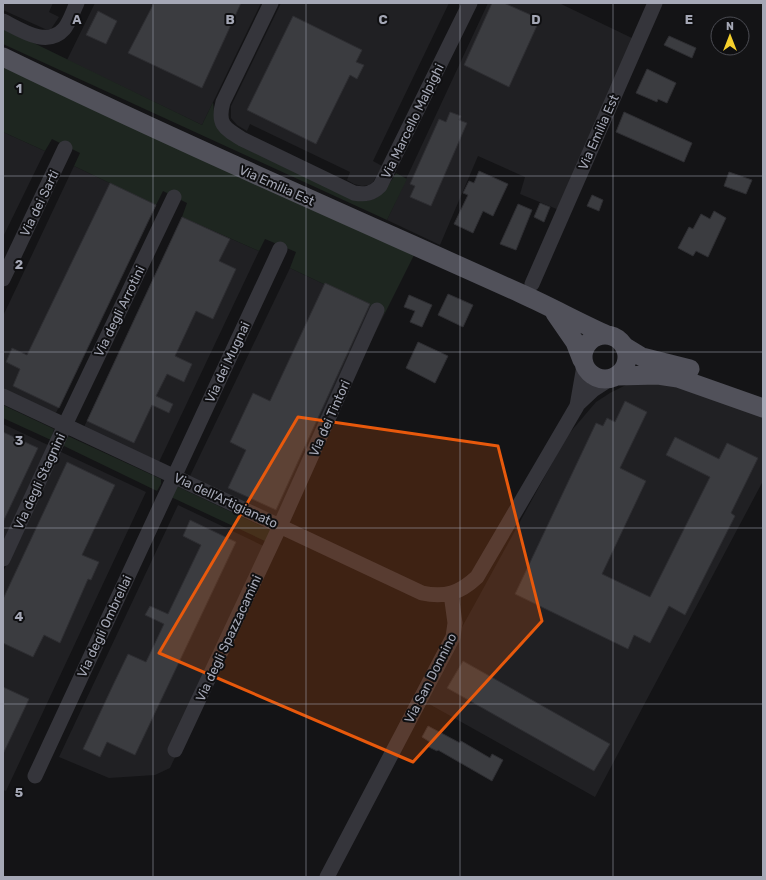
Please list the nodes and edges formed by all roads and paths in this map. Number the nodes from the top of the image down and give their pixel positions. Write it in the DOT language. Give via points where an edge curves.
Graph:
graph roads {
  1 [pos="77,3"];
  2 [pos="271,3"];
  3 [pos="470,3"];
  4 [pos="652,4"];
  5 [pos="3,21"];
  6 [pos="3,57"];
  7 [pos="65,148"];
  8 [pos="174,197"];
  9 [pos="280,249"];
  10 [pos="3,279"];
  11 [pos="532,284"];
  12 [pos="377,310"];
  13 [pos="553,310"];
  14 [pos="607,335"];
  15 [pos="624,346"];
  16 [pos="583,363"];
  17 [pos="613,378"];
  18 [pos="763,394"];
  19 [pos="3,396"];
  20 [pos="577,406"];
  21 [pos="763,408"];
  22 [pos="65,425"];
  23 [pos="173,476"];
  24 [pos="280,526"];
  25 [pos="3,559"];
  26 [pos="450,594"];
  27 [pos="175,750"];
  28 [pos="35,776"];
  29 [pos="327,877"];
  1 -- 5 [label="street" via="64,29 52,36 32,36"];
  2 -- 3 [label="street, Via Marcello Malpighi" via="223,102 220,112 221,124 227,131 242,139 354,193 369,194 380,186 392,166"];
  4 -- 11 [label="street, Via Emilia Est"];
  6 -- 13 [label="main road, Via Emilia Est" via="139,122"];
  7 -- 10 [label="street, Via dei Sarti"];
  8 -- 22 [label="street, Via degli Arrotini"];
  9 -- 23 [label="street, Via dei Mugnai"];
  12 -- 24 [label="street, Via dei Tintori"];
  13 -- 14 [label="main road, Via Emilia Est"];
  13 -- 16 [label="main road, Via Emilia Est" via="569,330"];
  14 -- 15 [label="main road, Via Emilia Est" via="617,338"];
  14 -- 16 [label="main road" via="588,342 582,353"];
  15 -- 17 [label="main road" via="627,360 624,369"];
  15 -- 18 [label="main road, Via Emilia Est" via="642,357 686,367"];
  16 -- 17 [label="main road, Via Emilia Est" via="597,379"];
  16 -- 20 [label="street"];
  17 -- 20 [label="street" via="593,390"];
  17 -- 21 [label="main road, Via Emilia Est" via="658,375 678,378"];
  19 -- 22 [label="street, Via dell'Artigianato"];
  20 -- 26 [label="street" via="477,577 468,586"];
  22 -- 23 [label="street, Via dell'Artigianato"];
  22 -- 25 [label="street, Via degli Stagnini"];
  23 -- 24 [label="street, Via dell'Artigianato"];
  23 -- 28 [label="street, Via degli Ombrellai"];
  24 -- 26 [label="street, Via dell'Artigianato" via="422,593"];
  24 -- 27 [label="street, Via degli Spazzacamini"];
  26 -- 29 [label="street, Via San Donnino" via="455,623 453,637"];
}
